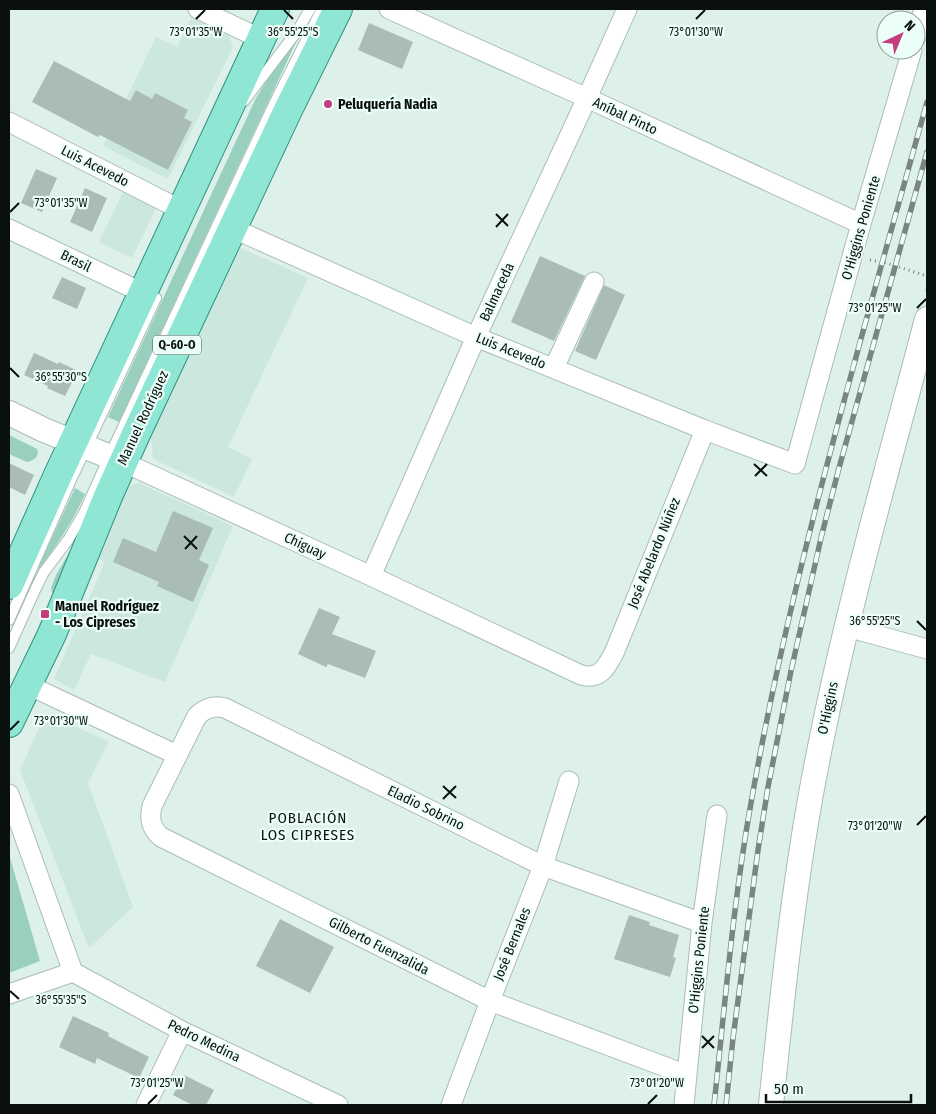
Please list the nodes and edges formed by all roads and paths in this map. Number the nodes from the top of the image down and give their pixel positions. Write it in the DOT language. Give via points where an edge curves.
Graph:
graph roads {
  1 [pos="198,9"];
  2 [pos="275,9"];
  3 [pos="310,9"];
  4 [pos="322,9"];
  5 [pos="338,9"];
  6 [pos="389,9"];
  7 [pos="627,9"];
  8 [pos="261,39"];
  9 [pos="909,60"];
  10 [pos="587,98"];
  11 [pos="9,122"];
  12 [pos="220,126"];
  13 [pos="181,210"];
  14 [pos="861,224"];
  15 [pos="232,228"];
  16 [pos="9,229"];
  17 [pos="172,256"];
  18 [pos="852,257"];
  19 [pos="927,276"];
  20 [pos="594,282"];
  21 [pos="151,292"];
  22 [pos="927,319"];
  23 [pos="476,337"];
  24 [pos="554,368"];
  25 [pos="9,413"];
  26 [pos="705,430"];
  27 [pos="80,445"];
  28 [pos="116,460"];
  29 [pos="795,464"];
  30 [pos="371,576"];
  31 [pos="9,585"];
  32 [pos="9,620"];
  33 [pos="847,627"];
  34 [pos="9,648"];
  35 [pos="927,649"];
  36 [pos="600,674"];
  37 [pos="28,685"];
  38 [pos="9,724"];
  39 [pos="177,755"];
  40 [pos="569,781"];
  41 [pos="9,794"];
  42 [pos="717,815"];
  43 [pos="543,866"];
  44 [pos="702,923"];
  45 [pos="73,972"];
  46 [pos="9,994"];
  47 [pos="490,1001"];
  48 [pos="182,1031"];
  49 [pos="687,1075"];
  50 [pos="146,1105"];
  51 [pos="338,1105"];
  52 [pos="451,1105"];
  53 [pos="684,1105"];
  54 [pos="771,1105"];
  1 -- 8 [label="street"];
  2 -- 8 [label="main road"];
  3 -- 12 [label="lane" via="269,69"];
  4 -- 28 [label="lane" via="275,102"];
  5 -- 15 [label="main road, Manuel Rodríguez / Q-60-O"];
  6 -- 10 [label="street, Aníbal Pinto"];
  7 -- 10 [label="street, Balmaceda"];
  8 -- 12 [label="main road"];
  9 -- 14 [label="street, O'Higgins Poniente"];
  10 -- 14 [label="street, Aníbal Pinto"];
  10 -- 23 [label="street, Balmaceda"];
  11 -- 13 [label="street, Luis Acevedo"];
  12 -- 13 [label="main road"];
  13 -- 17 [label="lane"];
  13 -- 21 [label="main road"];
  14 -- 18 [label="street, O'Higgins Poniente"];
  15 -- 23 [label="street, Luis Acevedo"];
  15 -- 28 [label="main road, Manuel Rodríguez / Q-60-O"];
  16 -- 21 [label="street, Brasil"];
  18 -- 19 [label="path" via="883,262"];
  18 -- 29 [label="street, O'Higgins Poniente"];
  20 -- 24 [label="street"];
  21 -- 27 [label="main road"];
  22 -- 33 [label="street, O'Higgins"];
  23 -- 24 [label="street, Luis Acevedo"];
  23 -- 30 [label="street, Balmaceda"];
  24 -- 26 [label="street, Luis Acevedo"];
  25 -- 27 [label="street, Chiguay"];
  26 -- 29 [label="street, Luis Acevedo"];
  26 -- 36 [label="street, José Abelardo Núñez" via="614,653"];
  27 -- 28 [label="street, Chiguay"];
  27 -- 31 [label="main road"];
  27 -- 32 [label="lane"];
  28 -- 30 [label="street, Chiguay"];
  28 -- 34 [label="lane" via="68,540 44,572"];
  28 -- 37 [label="main road, Manuel Rodríguez / Q-60-O" via="109,494 56,626"];
  30 -- 36 [label="street, Chiguay" via="581,675"];
  33 -- 35 [label="street"];
  33 -- 54 [label="street, O'Higgins" via="804,833"];
  37 -- 38 [label="main road, Manuel Rodríguez / Q-60-O"];
  37 -- 39 [label="street"];
  39 -- 43 [label="street, Eladio Sobrino" via="202,711 213,706 225,708"];
  39 -- 47 [label="street, Gilberto Fuenzalida" via="150,814 150,822 161,837"];
  40 -- 43 [label="street, José Bernales"];
  41 -- 45 [label="street"];
  42 -- 44 [label="street, O'Higgins Poniente"];
  43 -- 44 [label="street, Eladio Sobrino"];
  43 -- 47 [label="street, José Bernales"];
  44 -- 49 [label="street, O'Higgins Poniente"];
  45 -- 46 [label="street"];
  45 -- 48 [label="street, Pedro Medina"];
  47 -- 49 [label="street, Gilberto Fuenzalida"];
  47 -- 52 [label="street, José Bernales"];
  48 -- 50 [label="street"];
  48 -- 51 [label="street, Pedro Medina"];
  49 -- 53 [label="street, O'Higgins Poniente"];
}
